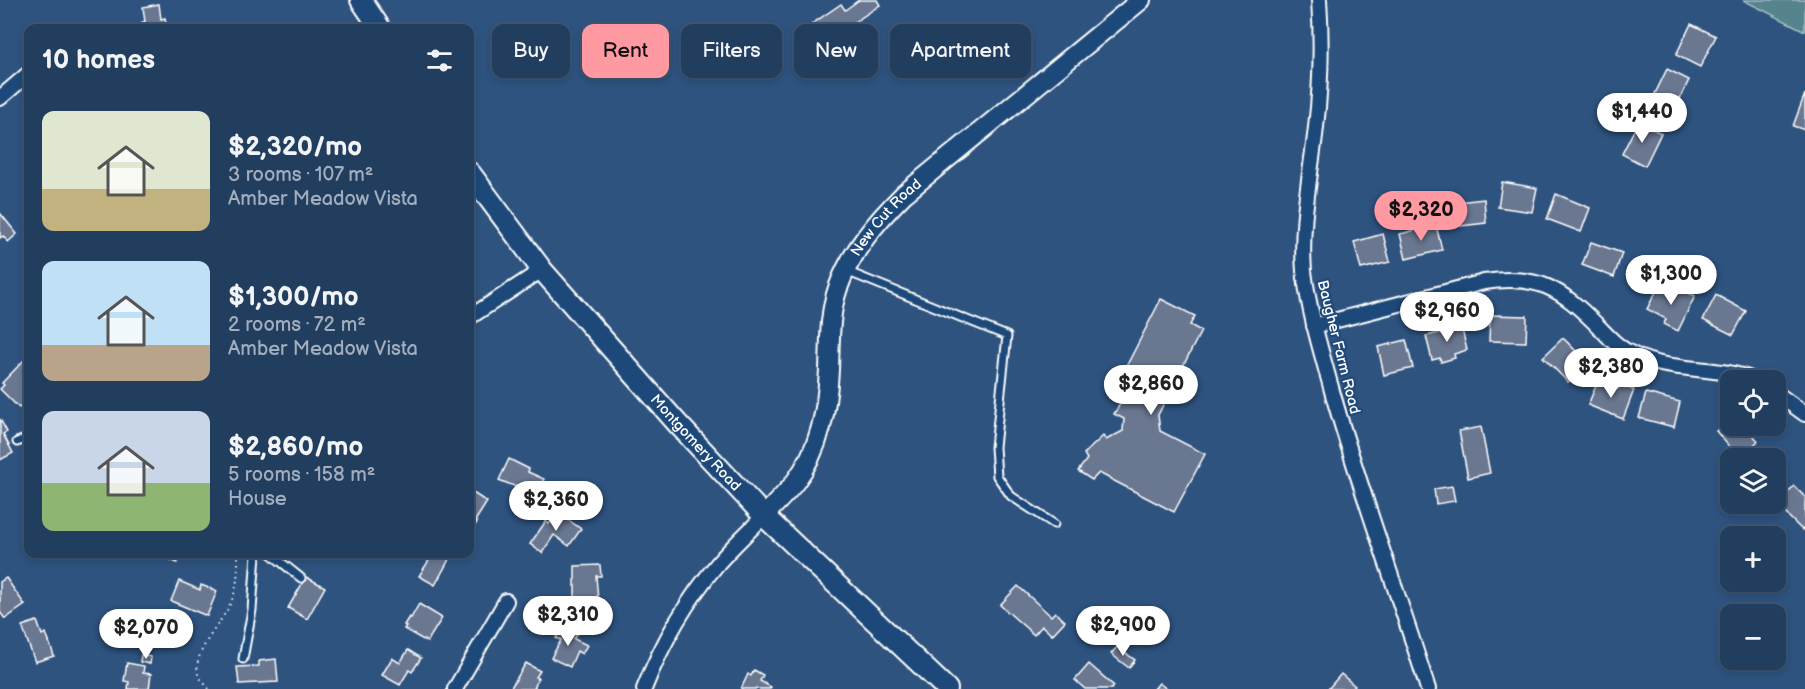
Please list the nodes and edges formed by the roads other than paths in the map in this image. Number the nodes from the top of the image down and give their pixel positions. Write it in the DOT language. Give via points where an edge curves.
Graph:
graph roads {
  1 [pos="361,0"];
  2 [pos="1141,0"];
  3 [pos="1318,0"];
  4 [pos="377,24"];
  5 [pos="24,77"];
  6 [pos="0,98"];
  7 [pos="474,178"];
  8 [pos="542,270"];
  9 [pos="846,271"];
  10 [pos="474,314"];
  11 [pos="1314,326"];
  12 [pos="1720,370"];
  13 [pos="1786,400"];
  14 [pos="1804,414"];
  15 [pos="24,439"];
  16 [pos="17,442"];
  17 [pos="764,516"];
  18 [pos="1054,524"];
  19 [pos="256,558"];
  20 [pos="276,558"];
  21 [pos="301,578"];
  22 [pos="506,602"];
  23 [pos="243,659"];
  24 [pos="455,689"];
  25 [pos="644,689"];
  26 [pos="947,689"];
  27 [pos="1428,689"];
  1 -- 4 [label="main road"];
  2 -- 9 [label="street, New Cut Road" via="904,194 877,221"];
  3 -- 11 [label="street, Baugher Farm Road" via="1321,69 1304,234 1304,270"];
  5 -- 6 [label="street"];
  7 -- 8 [label="main road, Montgomery Road"];
  8 -- 10 [label="street"];
  8 -- 17 [label="main road, Montgomery Road"];
  9 -- 17 [label="street, New Cut Road" via="838,288 830,332 825,419 813,453 795,482"];
  9 -- 18 [label="lane" via="1007,336 995,447 997,476 1011,496"];
  11 -- 12 [label="street" via="1484,282 1522,280 1557,291 1574,302 1615,344 1642,359"];
  11 -- 27 [label="street, Baugher Farm Road" via="1346,441"];
  13 -- 14 [label="street"];
  15 -- 16 [label="lane"];
  17 -- 25 [label="street" via="719,562 692,597"];
  17 -- 26 [label="main road, Montgomery Road"];
  19 -- 23 [label="lane"];
  20 -- 21 [label="lane"];
  22 -- 24 [label="street"];
}
